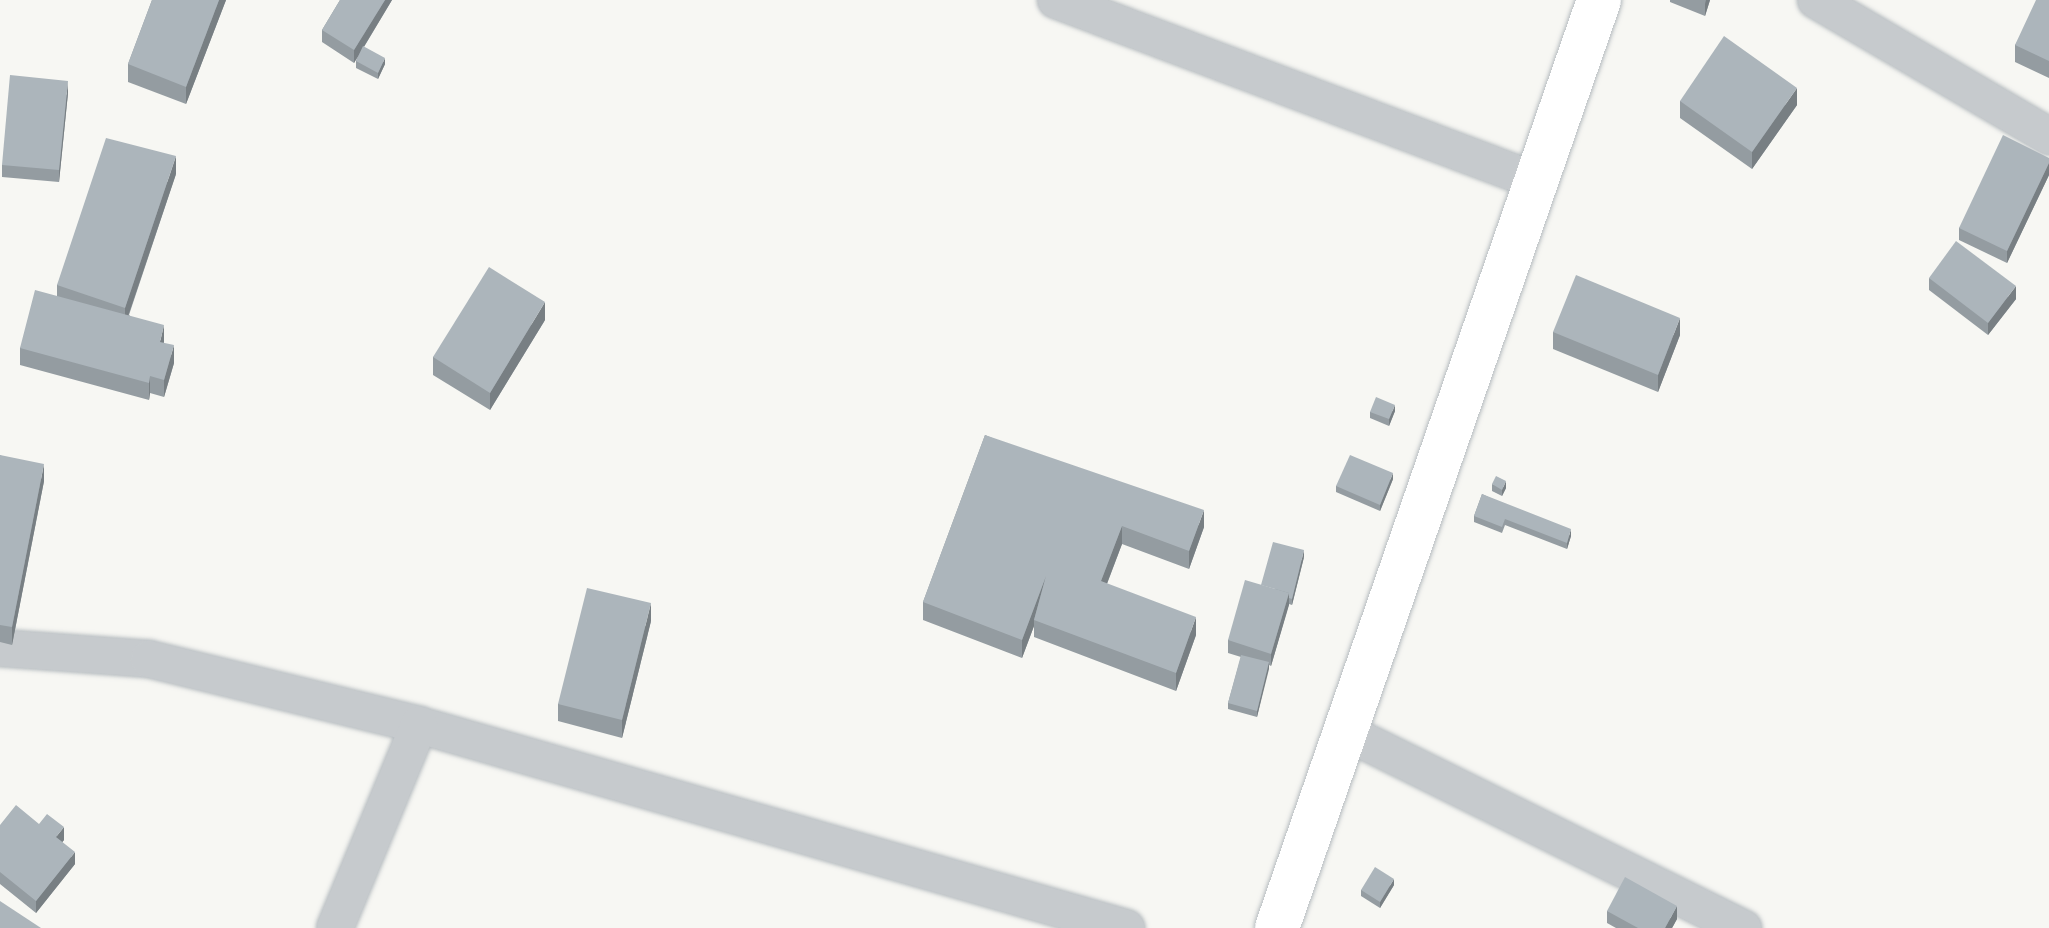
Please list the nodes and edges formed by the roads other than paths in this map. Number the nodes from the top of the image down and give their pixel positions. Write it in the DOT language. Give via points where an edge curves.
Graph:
graph roads {
  1 [pos="1056,0"];
  2 [pos="1599,0"];
  3 [pos="1816,0"];
  4 [pos="2049,136"];
  5 [pos="1536,181"];
  6 [pos="3,656"];
  7 [pos="419,725"];
  8 [pos="1348,733"];
  9 [pos="335,928"];
  10 [pos="1126,928"];
  11 [pos="1277,928"];
  12 [pos="1743,928"];
  1 -- 5 [label="street"];
  2 -- 5 [label="street"];
  3 -- 4 [label="street"];
  5 -- 8 [label="street"];
  6 -- 7 [label="street" via="149,659"];
  7 -- 9 [label="street"];
  7 -- 10 [label="street"];
  8 -- 11 [label="street"];
  8 -- 12 [label="street"];
}
